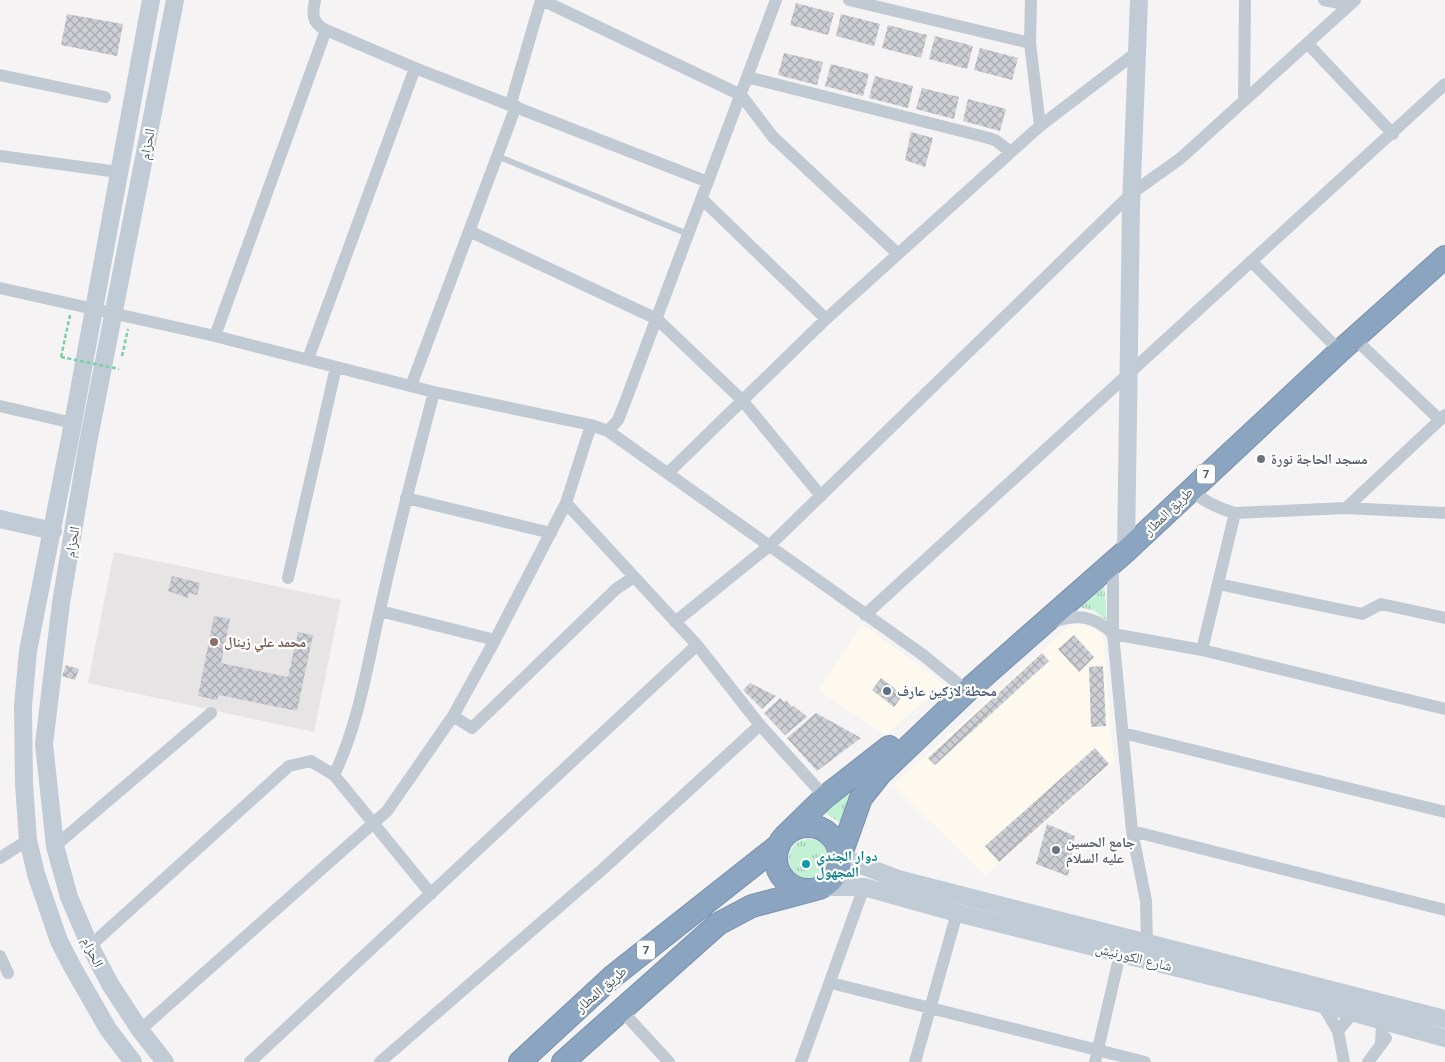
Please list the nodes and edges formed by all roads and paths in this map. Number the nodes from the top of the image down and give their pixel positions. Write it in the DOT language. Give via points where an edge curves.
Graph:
graph roads {
  1 [pos="151,0"];
  2 [pos="176,0"];
  3 [pos="314,0"];
  4 [pos="541,0"];
  5 [pos="776,0"];
  6 [pos="849,0"];
  7 [pos="1031,0"];
  8 [pos="1139,0"];
  9 [pos="1245,0"];
  10 [pos="1324,0"];
  11 [pos="1352,3"];
  12 [pos="326,30"];
  13 [pos="1030,43"];
  14 [pos="1308,44"];
  15 [pos="1137,52"];
  16 [pos="415,68"];
  17 [pos="0,75"];
  18 [pos="747,77"];
  19 [pos="1445,84"];
  20 [pos="741,95"];
  21 [pos="105,97"];
  22 [pos="1244,101"];
  23 [pos="513,105"];
  24 [pos="1040,126"];
  25 [pos="1393,134"];
  26 [pos="1010,152"];
  27 [pos="0,156"];
  28 [pos="497,156"];
  29 [pos="118,172"];
  30 [pos="708,182"];
  31 [pos="1132,192"];
  32 [pos="702,198"];
  33 [pos="469,231"];
  34 [pos="688,234"];
  35 [pos="898,254"];
  36 [pos="1445,258"];
  37 [pos="1251,261"];
  38 [pos="0,288"];
  39 [pos="72,304"];
  40 [pos="93,308"];
  41 [pos="122,315"];
  42 [pos="657,319"];
  43 [pos="826,319"];
  44 [pos="215,336"];
  45 [pos="1347,344"];
  46 [pos="122,354"];
  47 [pos="308,360"];
  48 [pos="336,367"];
  49 [pos="119,369"];
  50 [pos="1128,373"];
  51 [pos="411,386"];
  52 [pos="434,392"];
  53 [pos="742,400"];
  54 [pos="0,406"];
  55 [pos="1443,417"];
  56 [pos="74,424"];
  57 [pos="591,425"];
  58 [pos="608,431"];
  59 [pos="668,473"];
  60 [pos="1191,490"];
  61 [pos="821,496"];
  62 [pos="406,498"];
  63 [pos="566,504"];
  64 [pos="1346,508"];
  65 [pos="1235,513"];
  66 [pos="1445,513"];
  67 [pos="0,519"];
  68 [pos="53,531"];
  69 [pos="551,533"];
  70 [pos="769,546"];
  71 [pos="1119,556"];
  72 [pos="634,577"];
  73 [pos="288,578"];
  74 [pos="1218,584"];
  75 [pos="380,611"];
  76 [pos="865,615"];
  77 [pos="1445,618"];
  78 [pos="675,622"];
  79 [pos="1045,624"];
  80 [pos="1113,634"];
  81 [pos="495,640"];
  82 [pos="698,645"];
  83 [pos="1202,650"];
  84 [pos="967,691"];
  85 [pos="1445,709"];
  86 [pos="210,713"];
  87 [pos="453,716"];
  88 [pos="934,722"];
  89 [pos="760,724"];
  90 [pos="1123,733"];
  91 [pos="334,775"];
  92 [pos="825,797"];
  93 [pos="1445,812"];
  94 [pos="373,824"];
  95 [pos="1132,831"];
  96 [pos="28,840"];
  97 [pos="782,841"];
  98 [pos="56,846"];
  99 [pos="840,857"];
  100 [pos="0,858"];
  101 [pos="864,887"];
  102 [pos="818,888"];
  103 [pos="431,894"];
  104 [pos="1445,910"];
  105 [pos="957,913"];
  106 [pos="1147,943"];
  107 [pos="90,946"];
  108 [pos="1120,954"];
  109 [pos="0,956"];
  110 [pos="8,973"];
  111 [pos="830,983"];
  112 [pos="1322,1004"];
  113 [pos="1355,1005"];
  114 [pos="1396,1007"];
  115 [pos="621,1010"];
  116 [pos="930,1010"];
  117 [pos="1384,1018"];
  118 [pos="1445,1018"];
  119 [pos="140,1030"];
  120 [pos="1338,1031"];
  121 [pos="1445,1038"];
  122 [pos="1098,1049"];
  123 [pos="132,1062"];
  124 [pos="165,1062"];
  125 [pos="250,1062"];
  126 [pos="380,1062"];
  127 [pos="520,1062"];
  128 [pos="563,1062"];
  129 [pos="668,1062"];
  130 [pos="801,1062"];
  131 [pos="915,1062"];
  132 [pos="1095,1062"];
  133 [pos="1144,1062"];
  134 [pos="1344,1062"];
  135 [pos="1368,1062"];
  1 -- 29 [label="main road, الحزام"];
  2 -- 41 [label="main road, الحزام"];
  3 -- 12 [label="street" via="313,18 317,26"];
  4 -- 20 [label="street"];
  4 -- 23 [label="street"];
  5 -- 18 [label="street"];
  6 -- 13 [label="street"];
  7 -- 13 [label="street"];
  8 -- 15 [label="main road"];
  9 -- 22 [label="street"];
  10 -- 11 [label="street"];
  11 -- 14 [label="street"];
  12 -- 16 [label="street"];
  12 -- 44 [label="street"];
  13 -- 24 [label="street"];
  14 -- 22 [label="street"];
  14 -- 25 [label="street"];
  15 -- 24 [label="street"];
  15 -- 31 [label="main road"];
  16 -- 23 [label="street"];
  16 -- 47 [label="street"];
  17 -- 21 [label="street"];
  18 -- 20 [label="street"];
  18 -- 26 [label="street" via="990,139"];
  19 -- 25 [label="street"];
  20 -- 30 [label="street"];
  20 -- 35 [label="street" via="773,137"];
  22 -- 31 [label="street" via="1181,158"];
  23 -- 28 [label="street"];
  23 -- 30 [label="street"];
  24 -- 26 [label="street"];
  25 -- 37 [label="street"];
  26 -- 35 [label="street"];
  27 -- 29 [label="street"];
  28 -- 33 [label="street"];
  28 -- 34 [label="lane"];
  29 -- 40 [label="main road, الحزام"];
  30 -- 32 [label="street"];
  31 -- 50 [label="main road"];
  31 -- 61 [label="street"];
  32 -- 34 [label="street"];
  32 -- 43 [label="street"];
  33 -- 42 [label="street"];
  33 -- 51 [label="street"];
  34 -- 42 [label="street"];
  35 -- 43 [label="street"];
  36 -- 45 [label="highway, طريق المطار / 7"];
  37 -- 45 [label="street"];
  37 -- 50 [label="street"];
  38 -- 39 [label="street"];
  39 -- 40 [label="street"];
  39 -- 49 [label="path, bridge" via="62,358"];
  40 -- 41 [label="street"];
  40 -- 56 [label="main road, الحزام"];
  41 -- 44 [label="street"];
  41 -- 46 [label="path"];
  41 -- 98 [label="main road, الحزام" via="87,448 63,593 44,744"];
  42 -- 53 [label="street"];
  42 -- 58 [label="street" via="621,412"];
  43 -- 53 [label="street"];
  44 -- 47 [label="street"];
  45 -- 55 [label="street"];
  45 -- 60 [label="highway, طريق المطار / 7"];
  47 -- 48 [label="street"];
  48 -- 51 [label="street"];
  48 -- 73 [label="street"];
  50 -- 71 [label="main road"];
  50 -- 76 [label="street"];
  51 -- 52 [label="street"];
  52 -- 57 [label="street"];
  52 -- 62 [label="street"];
  53 -- 59 [label="street"];
  53 -- 61 [label="street"];
  54 -- 56 [label="street"];
  55 -- 64 [label="street"];
  56 -- 68 [label="main road, الحزام"];
  57 -- 58 [label="street"];
  57 -- 63 [label="street"];
  58 -- 59 [label="street"];
  59 -- 70 [label="street"];
  60 -- 65 [label="street" via="1219,509"];
  60 -- 71 [label="highway, طريق المطار / 7"];
  61 -- 70 [label="street"];
  62 -- 69 [label="street"];
  62 -- 75 [label="street"];
  63 -- 69 [label="street"];
  63 -- 72 [label="street"];
  64 -- 65 [label="street"];
  64 -- 66 [label="street"];
  65 -- 74 [label="street"];
  67 -- 68 [label="main road"];
  68 -- 96 [label="main road, الحزام" via="23,686 22,739"];
  69 -- 81 [label="street"];
  70 -- 76 [label="street"];
  70 -- 78 [label="street"];
  71 -- 79 [label="highway, طريق المطار / 7"];
  71 -- 80 [label="street"];
  72 -- 78 [label="street"];
  72 -- 87 [label="street" via="616,589 472,728"];
  74 -- 77 [label="street" via="1362,614 1381,604"];
  74 -- 83 [label="street"];
  75 -- 81 [label="street"];
  75 -- 91 [label="street" via="358,710"];
  76 -- 84 [label="street" via="936,664"];
  78 -- 82 [label="street"];
  79 -- 80 [label="street" via="1079,616 1094,620"];
  79 -- 84 [label="highway, طريق المطار / 7"];
  80 -- 83 [label="street"];
  80 -- 90 [label="street"];
  81 -- 87 [label="street"];
  82 -- 89 [label="street"];
  82 -- 103 [label="street"];
  83 -- 85 [label="street"];
  84 -- 88 [label="highway, طريق المطار / 7"];
  86 -- 98 [label="street"];
  87 -- 94 [label="street" via="387,811"];
  88 -- 92 [label="highway, طريق المطار / 7" via="916,724"];
  88 -- 99 [label="highway, طريق المطار / 7" via="866,790"];
  89 -- 92 [label="street"];
  89 -- 126 [label="street" via="604,868"];
  90 -- 93 [label="street"];
  90 -- 95 [label="street"];
  91 -- 94 [label="street"];
  91 -- 107 [label="street" via="311,760 289,766"];
  92 -- 97 [label="highway, طريق المطار / 7"];
  94 -- 103 [label="street"];
  94 -- 119 [label="street"];
  95 -- 104 [label="street"];
  95 -- 106 [label="street" via="1146,901"];
  96 -- 100 [label="street"];
  96 -- 123 [label="main road, الحزام" via="59,941 91,1002"];
  97 -- 99 [label="highway" via="800,828 819,829 833,840"];
  97 -- 102 [label="highway" via="777,863 785,880 797,888"];
  97 -- 127 [label="highway, طريق المطار / 7" via="612,977"];
  98 -- 107 [label="main road, الحزام" via="69,897"];
  99 -- 102 [label="highway" via="835,875"];
  99 -- 106 [label="main road, شارع الكورنيش" via="898,879"];
  101 -- 102 [label="main road, شارع الكورنيش"];
  101 -- 105 [label="main road, شارع الكورنيش"];
  101 -- 111 [label="street"];
  102 -- 115 [label="highway, 7" via="752,906 728,918"];
  103 -- 125 [label="street"];
  105 -- 108 [label="main road, شارع الكورنيش"];
  105 -- 116 [label="street"];
  106 -- 113 [label="main road, شارع الكورنيش"];
  107 -- 119 [label="main road, الحزام"];
  108 -- 112 [label="main road, شارع الكورنيش"];
  108 -- 122 [label="street"];
  109 -- 110 [label="street"];
  111 -- 116 [label="street"];
  111 -- 130 [label="street"];
  112 -- 113 [label="main road, شارع الكورنيش"];
  112 -- 120 [label="street"];
  113 -- 114 [label="main road, شارع الكورنيش"];
  113 -- 117 [label="main road, شارع الكورنيش"];
  113 -- 120 [label="street"];
  114 -- 117 [label="street"];
  114 -- 118 [label="main road, شارع الكورنيش"];
  115 -- 128 [label="highway, 7"];
  115 -- 129 [label="street"];
  116 -- 122 [label="street"];
  116 -- 131 [label="street"];
  117 -- 121 [label="main road, شارع الكورنيش"];
  117 -- 135 [label="street" via="1381,1044"];
  119 -- 124 [label="main road, الحزام"];
  120 -- 134 [label="street"];
  122 -- 132 [label="street"];
  122 -- 133 [label="street"];
}
